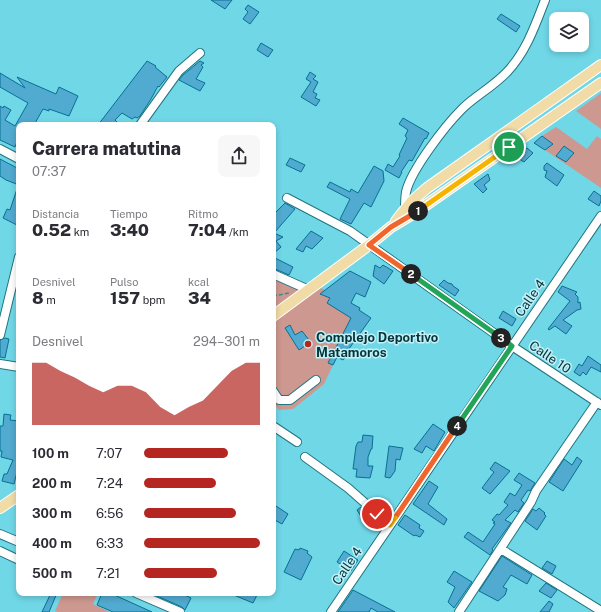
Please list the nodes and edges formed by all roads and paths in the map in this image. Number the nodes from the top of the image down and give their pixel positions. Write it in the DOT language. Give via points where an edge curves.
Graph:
graph roads {
  1 [pos="545,0"];
  2 [pos="200,53"];
  3 [pos="601,65"];
  4 [pos="601,83"];
  5 [pos="142,122"];
  6 [pos="0,149"];
  7 [pos="16,157"];
  8 [pos="286,198"];
  9 [pos="405,211"];
  10 [pos="601,216"];
  11 [pos="391,227"];
  12 [pos="369,245"];
  13 [pos="16,269"];
  14 [pos="276,275"];
  15 [pos="309,290"];
  16 [pos="276,314"];
  17 [pos="0,335"];
  18 [pos="512,346"];
  19 [pos="0,364"];
  20 [pos="16,367"];
  21 [pos="316,380"];
  22 [pos="276,396"];
  23 [pos="599,403"];
  24 [pos="276,428"];
  25 [pos="297,442"];
  26 [pos="305,457"];
  27 [pos="16,497"];
  28 [pos="0,508"];
  29 [pos="390,525"];
  30 [pos="0,534"];
  31 [pos="16,541"];
  32 [pos="501,549"];
  33 [pos="0,551"];
  34 [pos="16,559"];
  35 [pos="143,596"];
  36 [pos="601,611"];
  37 [pos="180,612"];
  38 [pos="330,612"];
  39 [pos="459,612"];
  1 -- 9 [label="street" via="518,59 506,73 462,109 428,150 410,180 406,192"];
  2 -- 5 [label="street" via="179,71"];
  3 -- 9 [label="main road" via="427,188"];
  4 -- 11 [label="main road"];
  6 -- 7 [label="street"];
  8 -- 12 [label="street, Calle 10" via="350,231"];
  9 -- 11 [label="main road"];
  10 -- 18 [label="street, Calle 4"];
  11 -- 12 [label="main road"];
  12 -- 15 [label="main road"];
  12 -- 18 [label="street, Calle 10"];
  13 -- 17 [label="street"];
  14 -- 15 [label="street"];
  15 -- 16 [label="main road"];
  18 -- 23 [label="street, Calle 10"];
  18 -- 29 [label="street, Calle 4"];
  19 -- 20 [label="street"];
  21 -- 22 [label="street" via="290,400 279,400"];
  23 -- 32 [label="street" via="536,491"];
  24 -- 25 [label="street"];
  26 -- 29 [label="street" via="348,488"];
  27 -- 28 [label="main road"];
  29 -- 38 [label="street, Calle 4"];
  30 -- 31 [label="street"];
  32 -- 36 [label="street"];
  32 -- 39 [label="street"];
  33 -- 34 [label="street"];
  35 -- 37 [label="street"];
}
